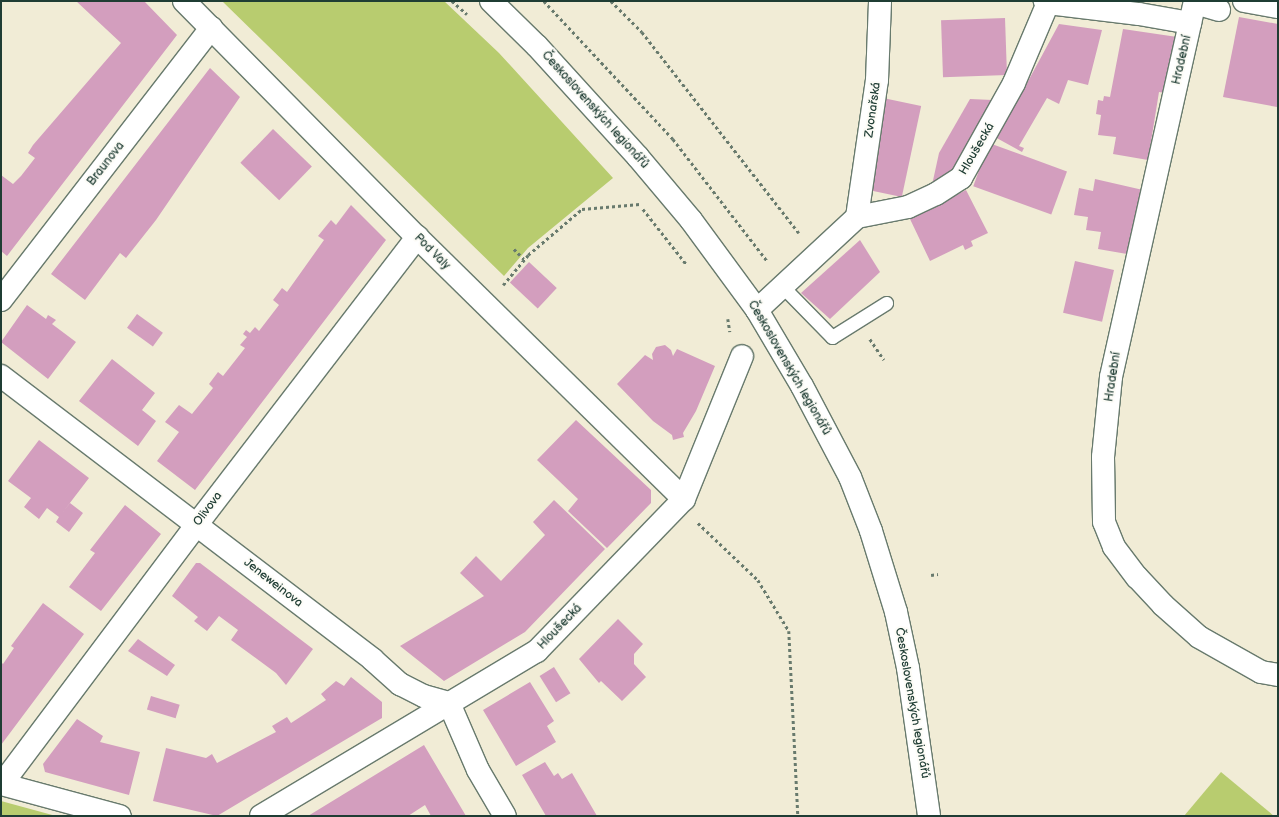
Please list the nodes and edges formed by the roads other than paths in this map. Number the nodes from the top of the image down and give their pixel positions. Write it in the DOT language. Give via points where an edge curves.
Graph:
graph roads {
  1 [pos="184,1"];
  2 [pos="491,1"];
  3 [pos="880,1"];
  4 [pos="1244,1"];
  5 [pos="1046,2"];
  6 [pos="1278,7"];
  7 [pos="1193,9"];
  8 [pos="1219,10"];
  9 [pos="211,28"];
  10 [pos="857,217"];
  11 [pos="417,237"];
  12 [pos="783,287"];
  13 [pos="1,300"];
  14 [pos="886,303"];
  15 [pos="757,310"];
  16 [pos="742,356"];
  17 [pos="1,376"];
  18 [pos="684,499"];
  19 [pos="197,524"];
  20 [pos="1278,675"];
  21 [pos="449,703"];
  22 [pos="2,784"];
  23 [pos="120,816"];
  24 [pos="260,816"];
  25 [pos="505,816"];
  26 [pos="929,816"];
  1 -- 9 [label="street, Pod Valy"];
  2 -- 15 [label="street, Československých legionářů" via="537,46 638,157 691,220"];
  3 -- 10 [label="street, Zvonařská" via="878,80"];
  4 -- 6 [label="street"];
  5 -- 7 [label="street, Hloušecká" via="1140,14"];
  5 -- 10 [label="street, Hloušecká" via="1014,83 961,178 936,194 908,207"];
  7 -- 8 [label="street, Hloušecká"];
  7 -- 20 [label="street, Hradební" via="1111,377 1103,457 1104,522 1114,547 1137,577 1194,633 1262,672"];
  9 -- 11 [label="street, Pod Valy"];
  9 -- 13 [label="street, Braunova"];
  10 -- 12 [label="street"];
  11 -- 18 [label="street, Pod Valy"];
  11 -- 19 [label="street, Olivova"];
  12 -- 14 [label="lane" via="832,338"];
  12 -- 15 [label="street"];
  15 -- 26 [label="street, Československých legionářů" via="802,386 850,477 871,531 896,612 908,668"];
  16 -- 18 [label="street, Hloušecká"];
  17 -- 19 [label="street, Jeneweinova"];
  18 -- 21 [label="street, Hloušecká" via="537,651"];
  19 -- 21 [label="street, Jeneweinova" via="372,659 400,684 424,696"];
  19 -- 22 [label="street, Olivova"];
  21 -- 24 [label="street, Hloušecká"];
  21 -- 25 [label="street" via="478,770"];
  22 -- 23 [label="street"];
}
